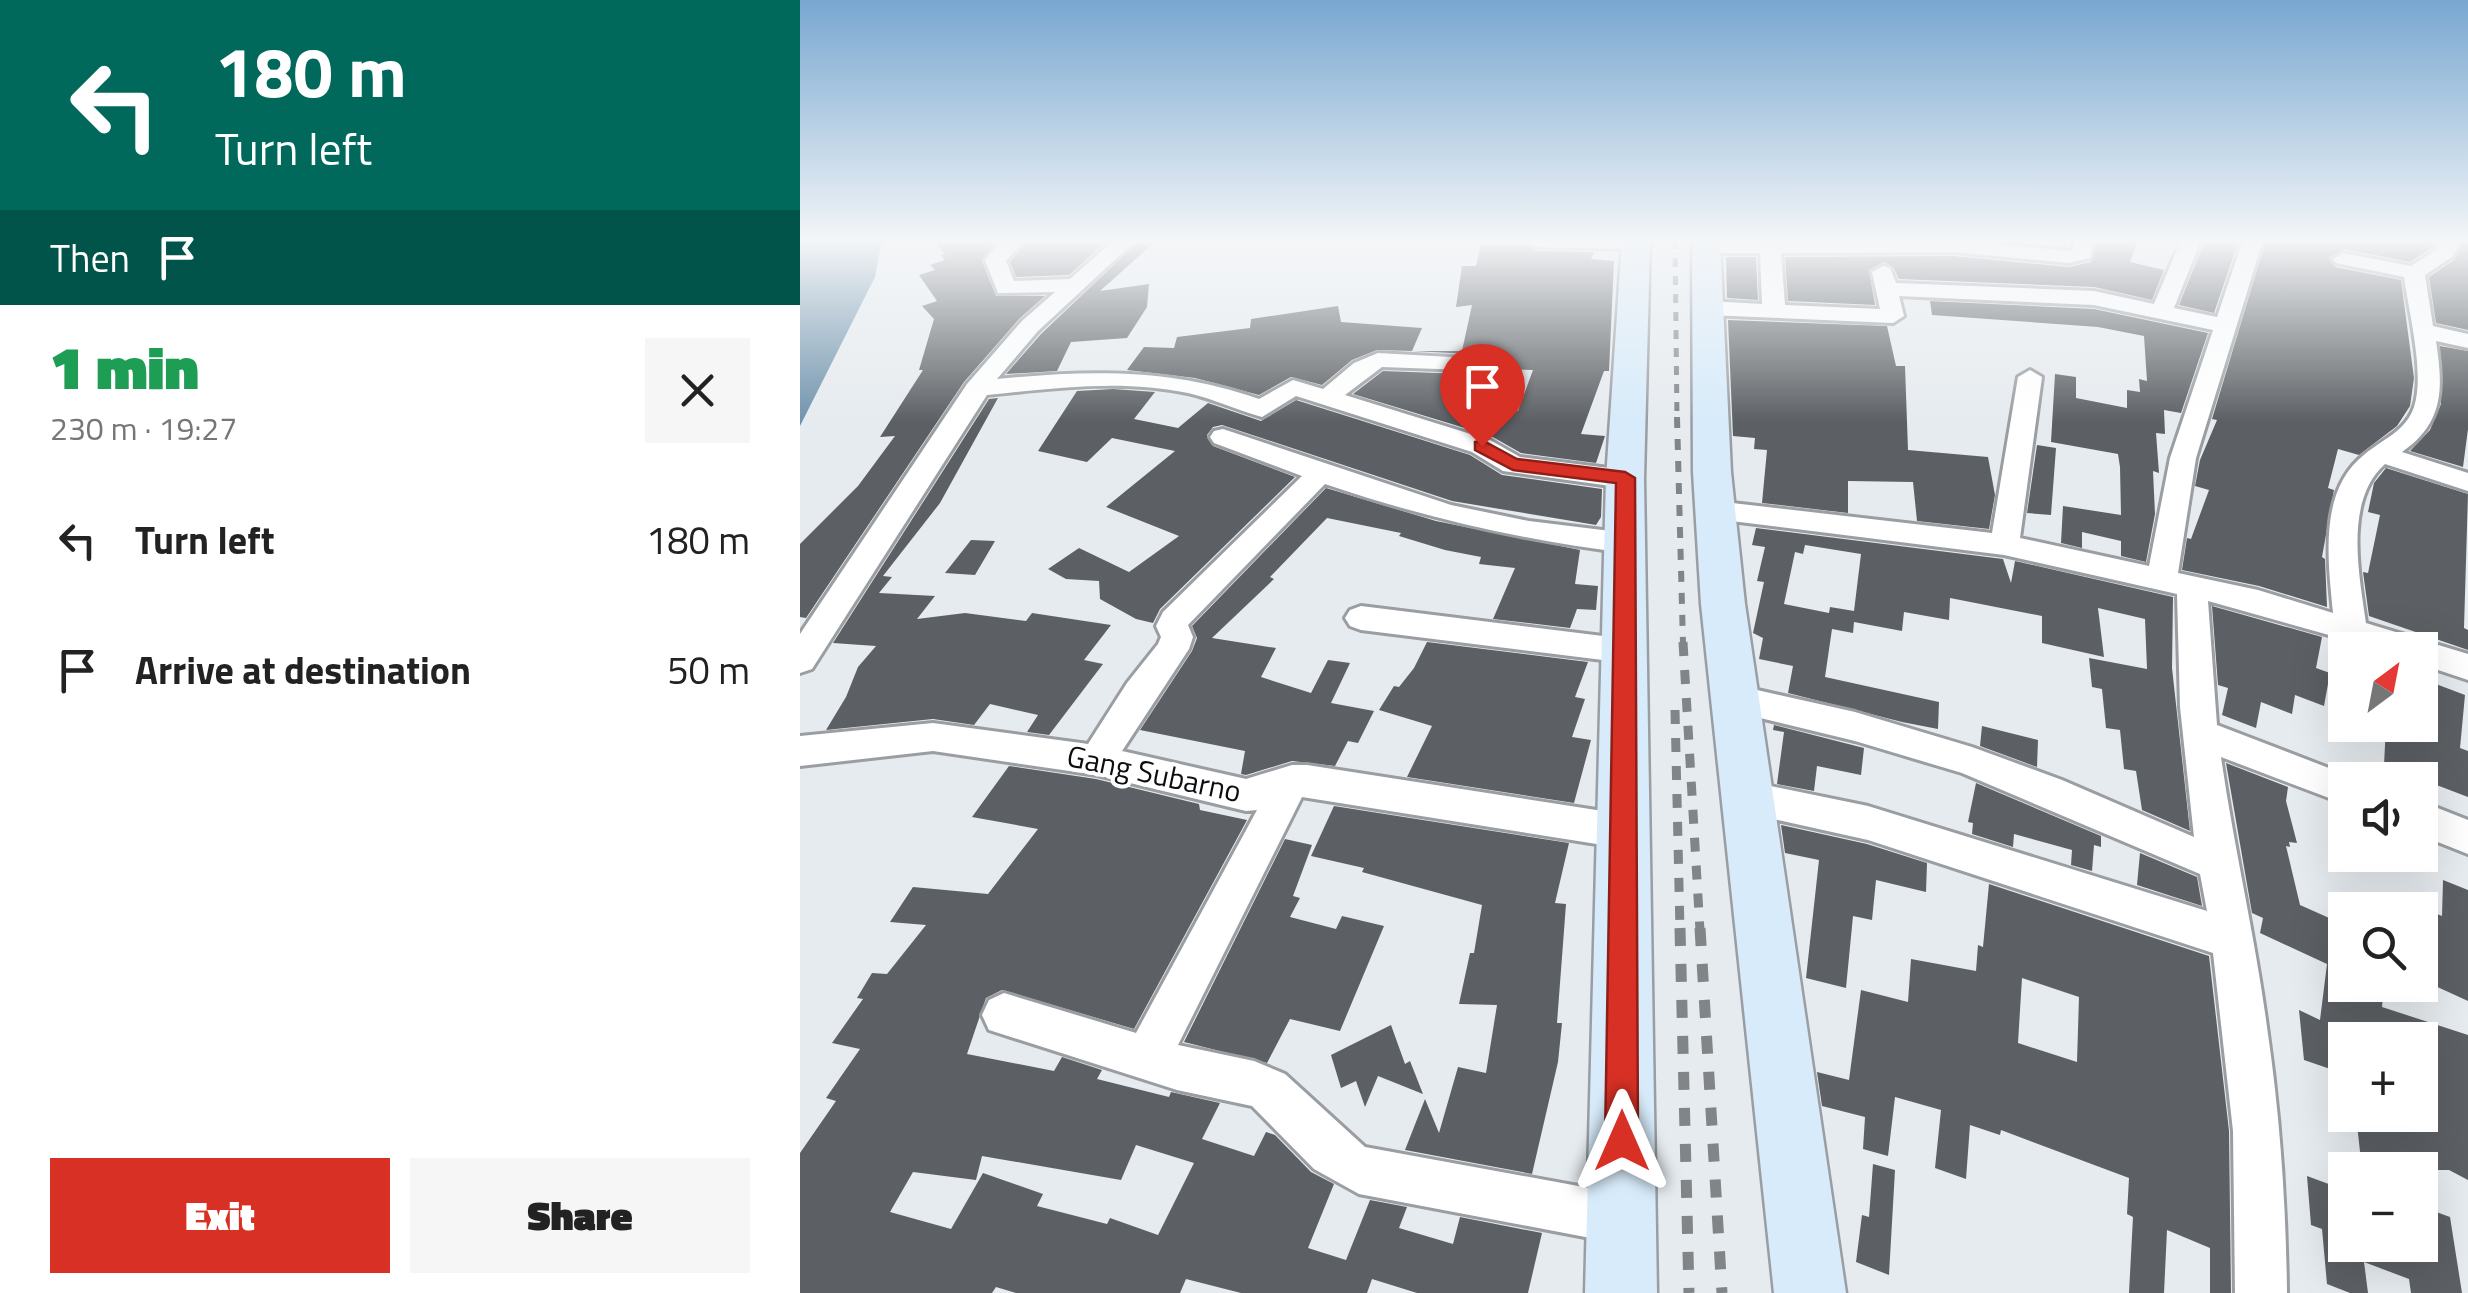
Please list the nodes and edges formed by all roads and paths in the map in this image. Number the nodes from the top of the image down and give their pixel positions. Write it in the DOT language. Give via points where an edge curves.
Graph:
graph roads {
  1 [pos="1060,300"];
  2 [pos="1633,300"];
  3 [pos="1708,300"];
  4 [pos="1773,300"];
  5 [pos="1890,300"];
  6 [pos="2107,300"];
  7 [pos="2166,300"];
  8 [pos="2236,300"];
  9 [pos="2419,300"];
  10 [pos="1708,308"];
  11 [pos="2162,310"];
  12 [pos="1774,312"];
  13 [pos="2228,326"];
  14 [pos="2424,330"];
  15 [pos="2468,341"];
  16 [pos="1487,366"];
  17 [pos="2030,376"];
  18 [pos="976,388"];
  19 [pos="1326,399"];
  20 [pos="1262,409"];
  21 [pos="2384,455"];
  22 [pos="1322,472"];
  23 [pos="1625,478"];
  24 [pos="2468,482"];
  25 [pos="1715,510"];
  26 [pos="1628,543"];
  27 [pos="2004,546"];
  28 [pos="2177,581"];
  29 [pos="1361,618"];
  30 [pos="2329,632"];
  31 [pos="2353,632"];
  32 [pos="1627,651"];
  33 [pos="2438,657"];
  34 [pos="800,660"];
  35 [pos="2468,667"];
  36 [pos="1735,699"];
  37 [pos="2200,734"];
  38 [pos="800,751"];
  39 [pos="1097,760"];
  40 [pos="1292,781"];
  41 [pos="2328,782"];
  42 [pos="1746,798"];
  43 [pos="2438,826"];
  44 [pos="1622,832"];
  45 [pos="2468,838"];
  46 [pos="2217,863"];
  47 [pos="2234,940"];
  48 [pos="1004,1015"];
  49 [pos="1148,1058"];
  50 [pos="1622,1219"];
  51 [pos="1621,1293"];
  52 [pos="1810,1293"];
  53 [pos="2261,1293"];
  1 -- 18 [label="street"];
  2 -- 23 [label="main road"];
  3 -- 10 [label="main road"];
  4 -- 12 [label="street"];
  5 -- 12 [label="street" via="1893,316"];
  6 -- 11 [label="street"];
  7 -- 11 [label="street"];
  8 -- 13 [label="street"];
  9 -- 14 [label="street"];
  10 -- 12 [label="street"];
  10 -- 25 [label="main road"];
  11 -- 13 [label="street"];
  13 -- 28 [label="street" via="2183,458"];
  14 -- 15 [label="street"];
  14 -- 21 [label="street" via="2428,407 2421,424"];
  16 -- 19 [label="street" via="1378,360"];
  17 -- 27 [label="street"];
  18 -- 20 [label="street" via="1130,376"];
  18 -- 34 [label="street"];
  19 -- 20 [label="street" via="1293,387"];
  19 -- 23 [label="street" via="1482,446 1513,464"];
  20 -- 22 [label="street" via="1222,437"];
  21 -- 24 [label="street"];
  21 -- 31 [label="street" via="2353,484 2347,510"];
  22 -- 26 [label="street" via="1462,516"];
  22 -- 39 [label="street" via="1174,620 1173,649"];
  23 -- 26 [label="main road"];
  25 -- 27 [label="street"];
  25 -- 36 [label="main road"];
  26 -- 32 [label="main road"];
  27 -- 28 [label="street"];
  28 -- 30 [label="street"];
  28 -- 37 [label="street"];
  29 -- 32 [label="street"];
  32 -- 44 [label="main road"];
  33 -- 35 [label="street"];
  36 -- 42 [label="main road"];
  36 -- 46 [label="street" via="1922,744"];
  37 -- 41 [label="street"];
  37 -- 46 [label="street"];
  38 -- 39 [label="street, Gang Subarno" via="933,737"];
  39 -- 40 [label="street, Gang Subarno" via="1246,795"];
  40 -- 44 [label="street, Gang Subarno"];
  40 -- 49 [label="street"];
  42 -- 47 [label="street" via="1868,822"];
  42 -- 52 [label="main road"];
  43 -- 45 [label="street"];
  44 -- 50 [label="main road"];
  46 -- 47 [label="street"];
  47 -- 53 [label="street" via="2262,1220"];
  48 -- 49 [label="street"];
  49 -- 50 [label="street" via="1266,1088 1317,1143 1359,1170"];
  50 -- 51 [label="main road"];
}
